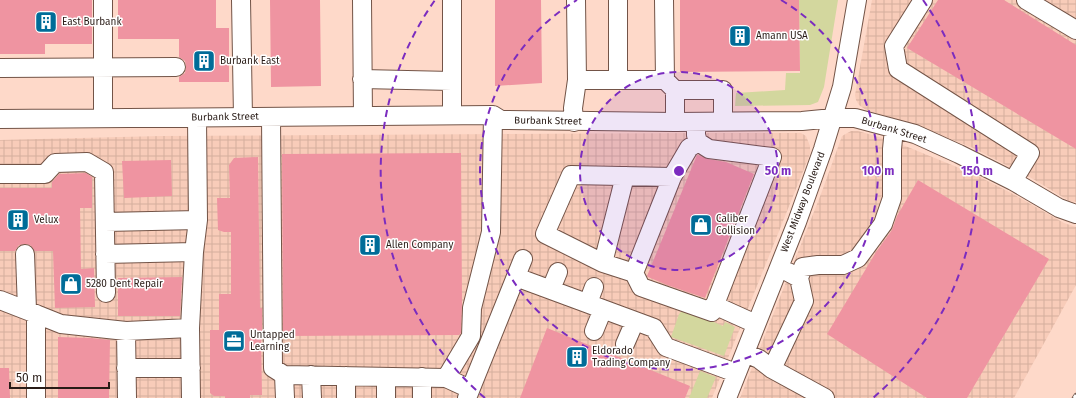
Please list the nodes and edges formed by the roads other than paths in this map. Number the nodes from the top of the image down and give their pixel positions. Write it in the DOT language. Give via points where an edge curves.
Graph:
graph roads {
  1 [pos="103,0"];
  2 [pos="241,0"];
  3 [pos="362,0"];
  4 [pos="452,0"];
  5 [pos="576,0"];
  6 [pos="618,0"];
  7 [pos="664,0"];
  8 [pos="857,0"];
  9 [pos="923,0"];
  10 [pos="1030,1"];
  11 [pos="1076,30"];
  12 [pos="103,67"];
  13 [pos="176,67"];
  14 [pos="0,68"];
  15 [pos="362,79"];
  16 [pos="577,80"];
  17 [pos="618,80"];
  18 [pos="452,81"];
  19 [pos="670,85"];
  20 [pos="452,115"];
  21 [pos="493,115"];
  22 [pos="363,116"];
  23 [pos="243,117"];
  24 [pos="271,117"];
  25 [pos="103,118"];
  26 [pos="198,118"];
  27 [pos="833,118"];
  28 [pos="0,119"];
  29 [pos="574,122"];
  30 [pos="675,122"];
  31 [pos="696,122"];
  32 [pos="723,122"];
  33 [pos="894,129"];
  34 [pos="698,142"];
  35 [pos="0,174"];
  36 [pos="625,176"];
  37 [pos="672,177"];
  38 [pos="1013,181"];
  39 [pos="1076,214"];
  40 [pos="198,220"];
  41 [pos="105,222"];
  42 [pos="194,252"];
  43 [pos="25,254"];
  44 [pos="106,254"];
  45 [pos="523,259"];
  46 [pos="603,263"];
  47 [pos="778,268"];
  48 [pos="558,272"];
  49 [pos="634,273"];
  50 [pos="516,277"];
  51 [pos="799,278"];
  52 [pos="594,287"];
  53 [pos="551,289"];
  54 [pos="106,293"];
  55 [pos="0,300"];
  56 [pos="714,305"];
  57 [pos="595,306"];
  58 [pos="32,312"];
  59 [pos="635,321"];
  60 [pos="756,324"];
  61 [pos="190,328"];
  62 [pos="126,331"];
  63 [pos="594,331"];
  64 [pos="625,344"];
  65 [pos="745,353"];
  66 [pos="126,368"];
  67 [pos="191,368"];
  68 [pos="772,369"];
  69 [pos="736,374"];
  70 [pos="284,375"];
  71 [pos="311,376"];
  72 [pos="346,376"];
  73 [pos="386,377"];
  74 [pos="422,377"];
  75 [pos="446,378"];
  76 [pos="469,393"];
  77 [pos="802,393"];
  78 [pos="729,397"];
  79 [pos="36,398"];
  80 [pos="127,398"];
  81 [pos="191,398"];
  82 [pos="285,398"];
  83 [pos="312,398"];
  84 [pos="346,398"];
  85 [pos="386,398"];
  86 [pos="422,398"];
  87 [pos="825,398"];
  1 -- 12 [label="street"];
  2 -- 23 [label="street"];
  3 -- 15 [label="street"];
  4 -- 18 [label="street"];
  5 -- 16 [label="street"];
  6 -- 17 [label="street"];
  7 -- 19 [label="street"];
  8 -- 27 [label="street, West Midway Boulevard" via="842,87"];
  9 -- 38 [label="street" via="894,46 898,69 1030,153"];
  10 -- 11 [label="street"];
  12 -- 13 [label="street"];
  12 -- 14 [label="street"];
  12 -- 25 [label="street"];
  15 -- 18 [label="street"];
  15 -- 22 [label="street"];
  16 -- 17 [label="street"];
  16 -- 29 [label="street"];
  17 -- 19 [label="street"];
  18 -- 20 [label="street"];
  19 -- 30 [label="street"];
  19 -- 32 [label="street" via="723,90"];
  20 -- 21 [label="street, Burbank Street"];
  20 -- 22 [label="street, Burbank Street"];
  21 -- 29 [label="street, Burbank Street" via="501,120"];
  21 -- 75 [label="street" via="491,232 472,308 471,336"];
  22 -- 24 [label="street, Burbank Street"];
  23 -- 24 [label="street, Burbank Street"];
  23 -- 26 [label="street, Burbank Street"];
  24 -- 70 [label="street" via="273,368"];
  25 -- 26 [label="street, Burbank Street"];
  25 -- 28 [label="street, Burbank Street"];
  26 -- 40 [label="street"];
  27 -- 32 [label="street, Burbank Street"];
  27 -- 33 [label="street, Burbank Street" via="855,118"];
  27 -- 47 [label="street, West Midway Boulevard" via="809,190"];
  29 -- 30 [label="street, Burbank Street"];
  30 -- 31 [label="street, Burbank Street"];
  31 -- 32 [label="street, Burbank Street"];
  31 -- 34 [label="street"];
  33 -- 38 [label="street, Burbank Street" via="915,134"];
  33 -- 51 [label="street" via="892,198 883,224 858,258 843,265 803,267"];
  34 -- 37 [label="street" via="689,148"];
  34 -- 56 [label="street" via="709,149 772,157"];
  35 -- 41 [label="street" via="45,174 54,163 87,162 104,172"];
  36 -- 37 [label="street"];
  36 -- 46 [label="street"];
  36 -- 46 [label="street" via="571,175 545,234"];
  37 -- 49 [label="street"];
  38 -- 39 [label="street, Burbank Street" via="1059,208"];
  40 -- 41 [label="street"];
  40 -- 42 [label="street"];
  41 -- 44 [label="street"];
  42 -- 44 [label="street"];
  42 -- 61 [label="street"];
  43 -- 58 [label="street"];
  44 -- 54 [label="street"];
  45 -- 50 [label="street"];
  46 -- 49 [label="street"];
  47 -- 51 [label="street"];
  47 -- 60 [label="street, West Midway Boulevard"];
  48 -- 53 [label="street"];
  49 -- 56 [label="street" via="641,287 712,312"];
  50 -- 53 [label="street"];
  50 -- 76 [label="street"];
  51 -- 68 [label="street" via="804,301"];
  52 -- 57 [label="street"];
  53 -- 57 [label="street"];
  55 -- 58 [label="street"];
  56 -- 60 [label="street"];
  57 -- 59 [label="street"];
  57 -- 63 [label="street"];
  58 -- 62 [label="street" via="61,324"];
  58 -- 79 [label="street"];
  59 -- 64 [label="street"];
  59 -- 69 [label="street" via="654,328 666,347"];
  60 -- 65 [label="street, West Midway Boulevard"];
  61 -- 62 [label="street"];
  61 -- 67 [label="street"];
  62 -- 66 [label="street"];
  65 -- 68 [label="street"];
  65 -- 69 [label="street, West Midway Boulevard"];
  66 -- 67 [label="street"];
  66 -- 80 [label="street"];
  67 -- 81 [label="street"];
  68 -- 77 [label="street"];
  69 -- 78 [label="street, West Midway Boulevard"];
  70 -- 71 [label="street"];
  70 -- 82 [label="street"];
  71 -- 72 [label="street"];
  71 -- 83 [label="street"];
  72 -- 73 [label="street"];
  72 -- 84 [label="street"];
  73 -- 74 [label="street"];
  73 -- 85 [label="street"];
  74 -- 75 [label="street"];
  74 -- 86 [label="street"];
  75 -- 76 [label="street"];
  77 -- 87 [label="street"];
}
